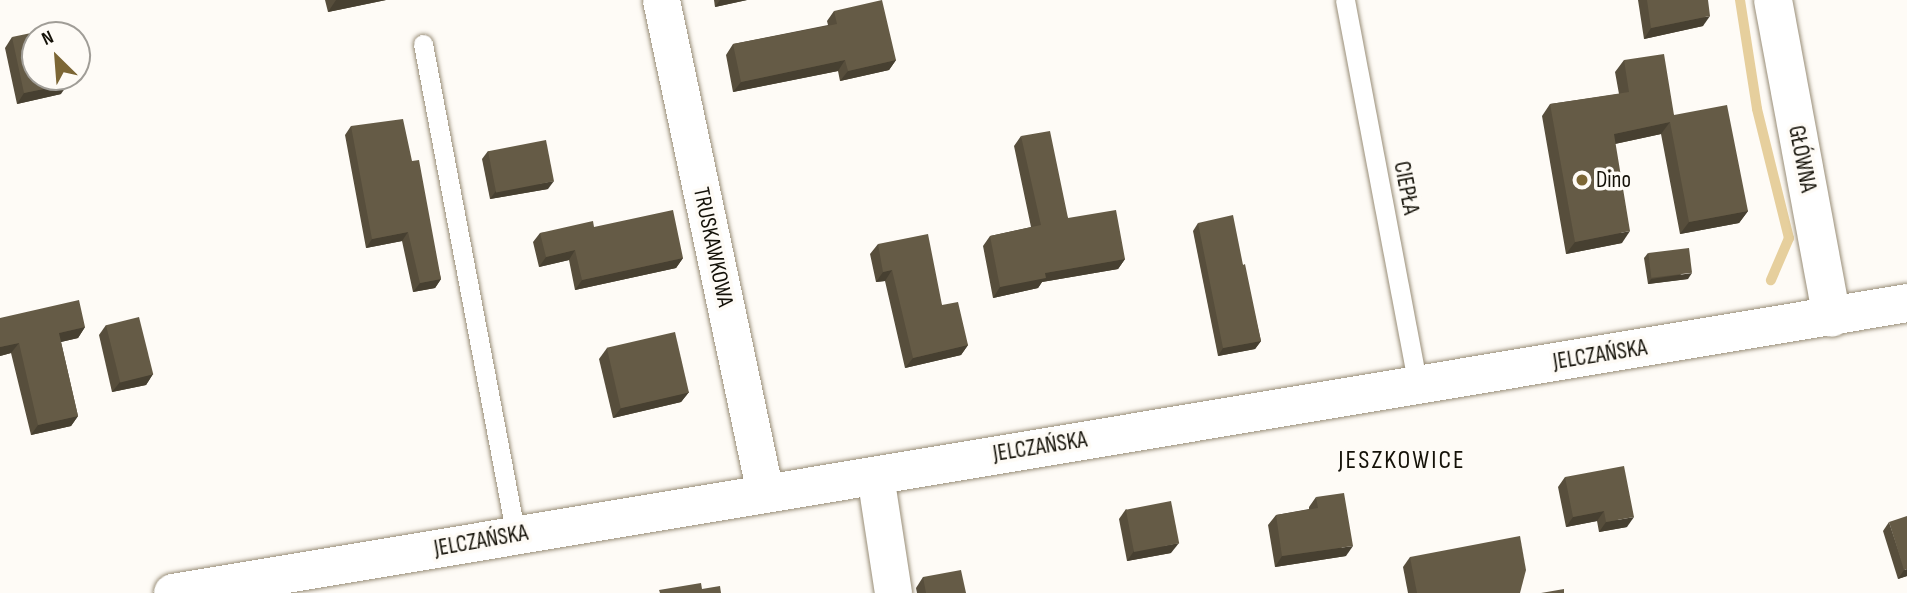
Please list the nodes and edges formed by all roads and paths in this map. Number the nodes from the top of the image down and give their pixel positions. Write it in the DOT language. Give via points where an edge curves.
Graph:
graph roads {
  1 [pos="661,0"];
  2 [pos="1345,0"];
  3 [pos="1773,0"];
  4 [pos="423,44"];
  5 [pos="1907,303"];
  6 [pos="1832,317"];
  7 [pos="1418,385"];
  8 [pos="875,475"];
  9 [pos="765,493"];
  10 [pos="516,536"];
  11 [pos="287,584"];
  12 [pos="173,593"];
  13 [pos="893,593"];
  1 -- 9 [label="street, TRUSKAWKOWA"];
  2 -- 7 [label="lane, CIEPŁA"];
  3 -- 6 [label="main road, GŁÓWNA"];
  4 -- 10 [label="lane"];
  5 -- 6 [label="main road, JELCZAŃSKA"];
  6 -- 7 [label="main road, JELCZAŃSKA"];
  7 -- 8 [label="main road, JELCZAŃSKA"];
  8 -- 9 [label="main road, JELCZAŃSKA"];
  8 -- 13 [label="street"];
  9 -- 10 [label="main road, JELCZAŃSKA"];
  10 -- 11 [label="main road, JELCZAŃSKA"];
  11 -- 12 [label="main road, JELCZAŃSKA"];
}
